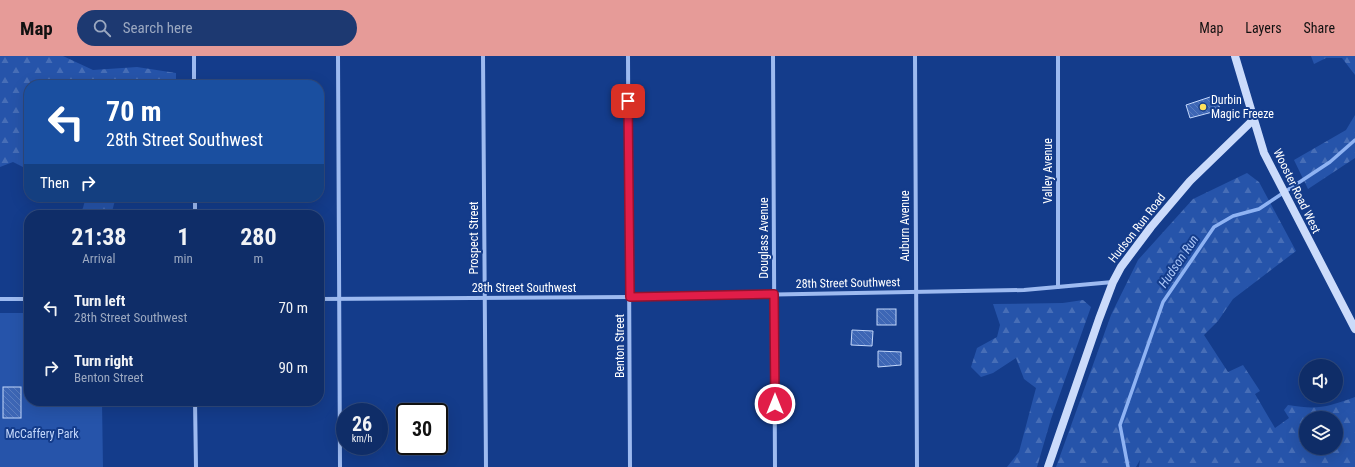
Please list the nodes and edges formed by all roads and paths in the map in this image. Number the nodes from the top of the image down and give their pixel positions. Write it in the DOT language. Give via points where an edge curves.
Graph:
graph roads {
  1 [pos="194,56"];
  2 [pos="338,56"];
  3 [pos="483,56"];
  4 [pos="628,56"];
  5 [pos="773,56"];
  6 [pos="915,56"];
  7 [pos="1058,56"];
  8 [pos="1235,56"];
  9 [pos="194,80"];
  10 [pos="1253,120"];
  11 [pos="1113,282"];
  12 [pos="1058,287"];
  13 [pos="916,292"];
  14 [pos="774,294"];
  15 [pos="630,297"];
  16 [pos="0,299"];
  17 [pos="24,299"];
  18 [pos="324,299"];
  19 [pos="340,299"];
  20 [pos="485,299"];
  21 [pos="1355,329"];
  22 [pos="195,406"];
  23 [pos="196,467"];
  24 [pos="340,467"];
  25 [pos="486,467"];
  26 [pos="630,467"];
  27 [pos="775,467"];
  28 [pos="917,467"];
  29 [pos="1048,467"];
  1 -- 9 [label="street"];
  2 -- 19 [label="street"];
  3 -- 20 [label="street, Prospect Street"];
  4 -- 15 [label="street, Benton Street"];
  5 -- 14 [label="street, Douglass Avenue"];
  6 -- 13 [label="street, Auburn Avenue"];
  7 -- 12 [label="street, Valley Avenue"];
  8 -- 10 [label="main road, Wooster Road West"];
  10 -- 11 [label="main road, Hudson Run Road" via="1190,181 1132,252"];
  10 -- 21 [label="main road, Wooster Road West" via="1264,153"];
  11 -- 12 [label="street, 28th Street Southwest"];
  11 -- 29 [label="main road, Hudson Run Road"];
  12 -- 13 [label="street, 28th Street Southwest"];
  13 -- 14 [label="street, 28th Street Southwest"];
  13 -- 28 [label="street, Auburn Avenue"];
  14 -- 15 [label="street, 28th Street Southwest"];
  14 -- 27 [label="street, Douglass Avenue"];
  15 -- 20 [label="street, 28th Street Southwest"];
  15 -- 26 [label="street, Benton Street"];
  16 -- 17 [label="street"];
  18 -- 19 [label="street, 28th Street Southwest"];
  19 -- 20 [label="street, 28th Street Southwest"];
  19 -- 24 [label="street"];
  20 -- 25 [label="street, Prospect Street"];
  22 -- 23 [label="street"];
}
